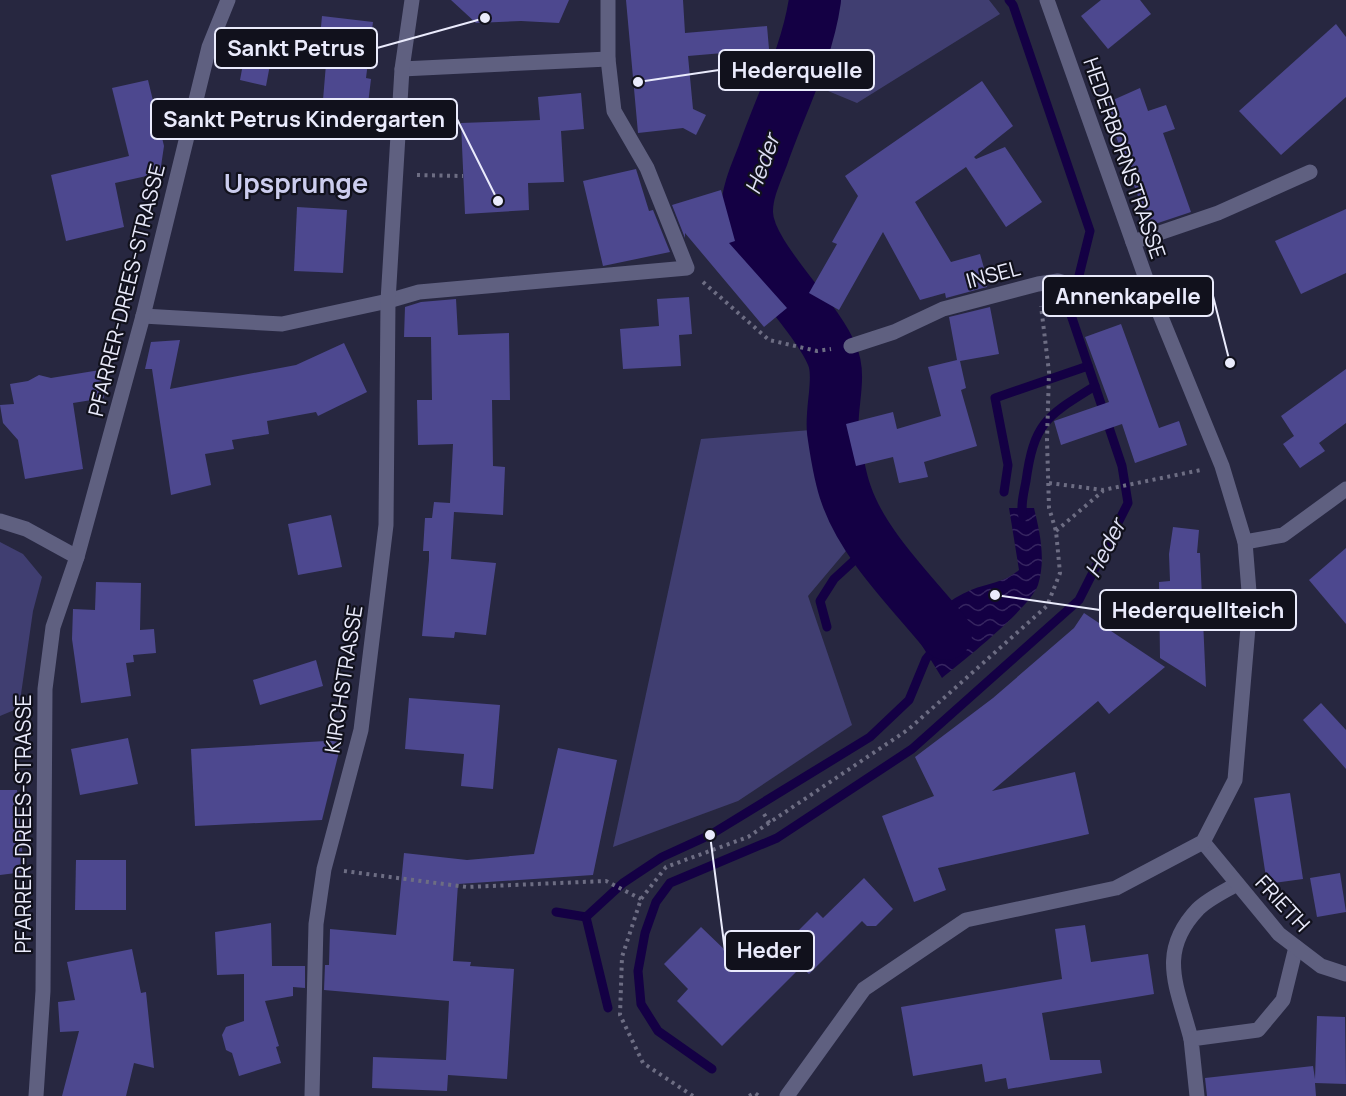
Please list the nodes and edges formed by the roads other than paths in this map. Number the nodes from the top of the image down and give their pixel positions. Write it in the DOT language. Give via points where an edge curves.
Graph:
graph roads {
  1 [pos="228,0"];
  2 [pos="412,0"];
  3 [pos="608,0"];
  4 [pos="1047,0"];
  5 [pos="608,59"];
  6 [pos="402,69"];
  7 [pos="1310,172"];
  8 [pos="1133,242"];
  9 [pos="1150,290"];
  10 [pos="388,302"];
  11 [pos="143,316"];
  12 [pos="851,346"];
  13 [pos="1346,489"];
  14 [pos="0,521"];
  15 [pos="1245,542"];
  16 [pos="77,557"];
  17 [pos="1203,842"];
  18 [pos="1237,884"];
  19 [pos="1296,947"];
  20 [pos="1346,974"];
  21 [pos="1191,1039"];
  22 [pos="36,1096"];
  23 [pos="312,1096"];
  24 [pos="787,1096"];
  25 [pos="1197,1096"];
  1 -- 11 [label="street, PFARRER-DREES-STRASSE" via="209,47"];
  2 -- 6 [label="street, KIRCHSTRASSE"];
  3 -- 5 [label="street"];
  4 -- 8 [label="street, HEDERBORNSTRASSE"];
  5 -- 6 [label="street"];
  5 -- 10 [label="street" via="614,111 647,168 687,268 419,292"];
  6 -- 10 [label="street, KIRCHSTRASSE"];
  7 -- 8 [label="street" via="1218,213"];
  8 -- 9 [label="street, HEDERBORNSTRASSE"];
  9 -- 12 [label="street, INSEL" via="1107,296 1058,281 1038,284 943,309 894,332"];
  9 -- 15 [label="street, HEDERBORNSTRASSE" via="1222,466"];
  10 -- 11 [label="street" via="282,324"];
  10 -- 23 [label="street, KIRCHSTRASSE" via="386,525 360,730 324,869 316,924"];
  11 -- 16 [label="street, PFARRER-DREES-STRASSE"];
  13 -- 15 [label="street" via="1283,535"];
  14 -- 16 [label="street" via="26,529"];
  15 -- 17 [label="street, HEDERBORNSTRASSE" via="1250,604 1236,780"];
  16 -- 22 [label="street, PFARRER-DREES-STRASSE" via="53,627 45,689 43,991"];
  17 -- 18 [label="street, FRIETH"];
  17 -- 24 [label="street" via="1116,888 966,920 864,988"];
  18 -- 19 [label="street, FRIETH" via="1279,934"];
  18 -- 21 [label="street" via="1199,908 1178,936 1171,960"];
  19 -- 20 [label="street, FRIETH" via="1321,966"];
  19 -- 21 [label="street" via="1283,1000 1258,1030"];
  21 -- 25 [label="street"];
}
